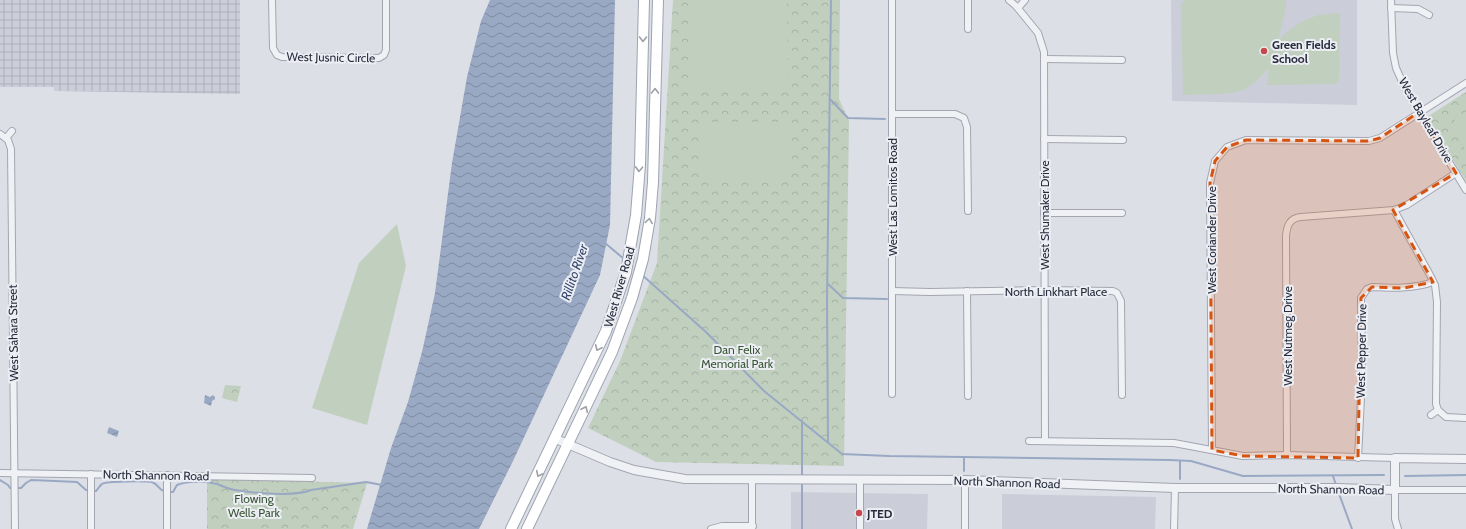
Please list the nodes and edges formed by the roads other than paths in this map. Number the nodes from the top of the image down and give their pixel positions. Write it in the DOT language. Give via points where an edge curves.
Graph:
graph roads {
  1 [pos="272,0"];
  2 [pos="386,0"];
  3 [pos="644,0"];
  4 [pos="658,0"];
  5 [pos="892,0"];
  6 [pos="968,0"];
  7 [pos="1009,0"];
  8 [pos="1025,0"];
  9 [pos="1391,0"];
  10 [pos="1018,8"];
  11 [pos="1391,8"];
  12 [pos="1429,15"];
  13 [pos="968,29"];
  14 [pos="1044,59"];
  15 [pos="1122,60"];
  16 [pos="1466,83"];
  17 [pos="1419,112"];
  18 [pos="892,114"];
  19 [pos="12,132"];
  20 [pos="0,134"];
  21 [pos="6,138"];
  22 [pos="1044,139"];
  23 [pos="1123,140"];
  24 [pos="1456,174"];
  25 [pos="1466,190"];
  26 [pos="1394,210"];
  27 [pos="968,212"];
  28 [pos="1044,213"];
  29 [pos="1122,213"];
  30 [pos="1433,282"];
  31 [pos="1044,290"];
  32 [pos="892,291"];
  33 [pos="967,292"];
  34 [pos="892,394"];
  35 [pos="1122,394"];
  36 [pos="968,396"];
  37 [pos="1438,410"];
  38 [pos="1431,416"];
  39 [pos="1466,418"];
  40 [pos="556,439"];
  41 [pos="1029,441"];
  42 [pos="1044,441"];
  43 [pos="568,444"];
  44 [pos="1212,450"];
  45 [pos="1287,455"];
  46 [pos="1358,458"];
  47 [pos="1395,458"];
  48 [pos="1466,459"];
  49 [pos="0,473"];
  50 [pos="15,473"];
  51 [pos="91,474"];
  52 [pos="167,476"];
  53 [pos="312,478"];
  54 [pos="752,480"];
  55 [pos="860,480"];
  56 [pos="965,480"];
  57 [pos="1175,488"];
  58 [pos="1395,490"];
  59 [pos="1466,490"];
  60 [pos="753,527"];
  61 [pos="15,529"];
  62 [pos="91,529"];
  63 [pos="167,529"];
  64 [pos="511,529"];
  65 [pos="527,529"];
  66 [pos="711,529"];
  67 [pos="860,529"];
  68 [pos="965,529"];
  69 [pos="1174,529"];
  70 [pos="1398,529"];
  1 -- 2 [label="street, West Jusnic Circle" via="274,55 379,58 386,57"];
  3 -- 40 [label="main road, West River Road, one-way" via="640,165 631,248 626,272 606,331"];
  43 -- 4 [label="main road, West River Road, one-way" via="615,346 643,259 653,182"];
  5 -- 18 [label="street, West Las Lomitos Road"];
  6 -- 13 [label="street"];
  7 -- 10 [label="street, West Shumaker Drive"];
  8 -- 10 [label="street"];
  9 -- 11 [label="street, West Bayleaf Drive"];
  10 -- 14 [label="street, West Shumaker Drive" via="1038,32"];
  11 -- 12 [label="street" via="1418,9"];
  11 -- 17 [label="street, West Bayleaf Drive" via="1396,68"];
  14 -- 15 [label="street"];
  14 -- 22 [label="street, West Shumaker Drive"];
  16 -- 17 [label="street, West Coriander Drive"];
  17 -- 24 [label="street, West Bayleaf Drive"];
  17 -- 44 [label="street, West Coriander Drive" via="1380,138 1369,141 1246,140 1227,147 1215,161 1210,183"];
  18 -- 27 [label="street" via="964,115 967,127"];
  18 -- 32 [label="street, West Las Lomitos Road"];
  19 -- 21 [label="street"];
  20 -- 21 [label="street"];
  21 -- 50 [label="street, West Sahara Street" via="11,149"];
  22 -- 23 [label="street"];
  22 -- 28 [label="street, West Shumaker Drive"];
  24 -- 25 [label="street, West Bayleaf Drive"];
  24 -- 26 [label="street" via="1407,205"];
  26 -- 30 [label="street"];
  26 -- 45 [label="street, West Nutmeg Drive" via="1301,216 1291,219 1286,236"];
  28 -- 29 [label="street"];
  28 -- 31 [label="street, West Shumaker Drive"];
  30 -- 37 [label="street" via="1437,302"];
  30 -- 46 [label="street, West Pepper Drive" via="1404,288 1364,289 1361,298 1362,377"];
  31 -- 33 [label="street, North Linkhart Place"];
  31 -- 35 [label="street, North Linkhart Place" via="1120,292"];
  31 -- 42 [label="street, West Shumaker Drive"];
  32 -- 33 [label="street, North Linkhart Place"];
  32 -- 34 [label="street, West Las Lomitos Road"];
  33 -- 36 [label="street"];
  37 -- 38 [label="street"];
  37 -- 39 [label="street" via="1446,418"];
  40 -- 43 [label="street, North Shannon Road"];
  40 -- 64 [label="main road, West River Road, one-way"];
  41 -- 42 [label="street"];
  42 -- 44 [label="street" via="1174,442"];
  43 -- 54 [label="street, North Shannon Road" via="634,470 685,479"];
  43 -- 65 [label="main road, West River Road"];
  44 -- 45 [label="street" via="1243,456"];
  45 -- 46 [label="street"];
  46 -- 47 [label="street"];
  47 -- 48 [label="street"];
  47 -- 58 [label="street"];
  49 -- 50 [label="street, North Shannon Road"];
  50 -- 51 [label="street, North Shannon Road"];
  50 -- 61 [label="street, West Sahara Street"];
  51 -- 52 [label="street, North Shannon Road"];
  51 -- 62 [label="street"];
  52 -- 53 [label="street, North Shannon Road"];
  52 -- 63 [label="street"];
  54 -- 55 [label="street, North Shannon Road"];
  54 -- 60 [label="street"];
  55 -- 56 [label="street, North Shannon Road"];
  55 -- 67 [label="street"];
  56 -- 57 [label="street, North Shannon Road"];
  56 -- 68 [label="street"];
  57 -- 58 [label="street, North Shannon Road"];
  57 -- 69 [label="street"];
  58 -- 59 [label="street, North Shannon Road"];
  58 -- 70 [label="street" via="1395,519"];
  60 -- 66 [label="street" via="722,526"];
}
